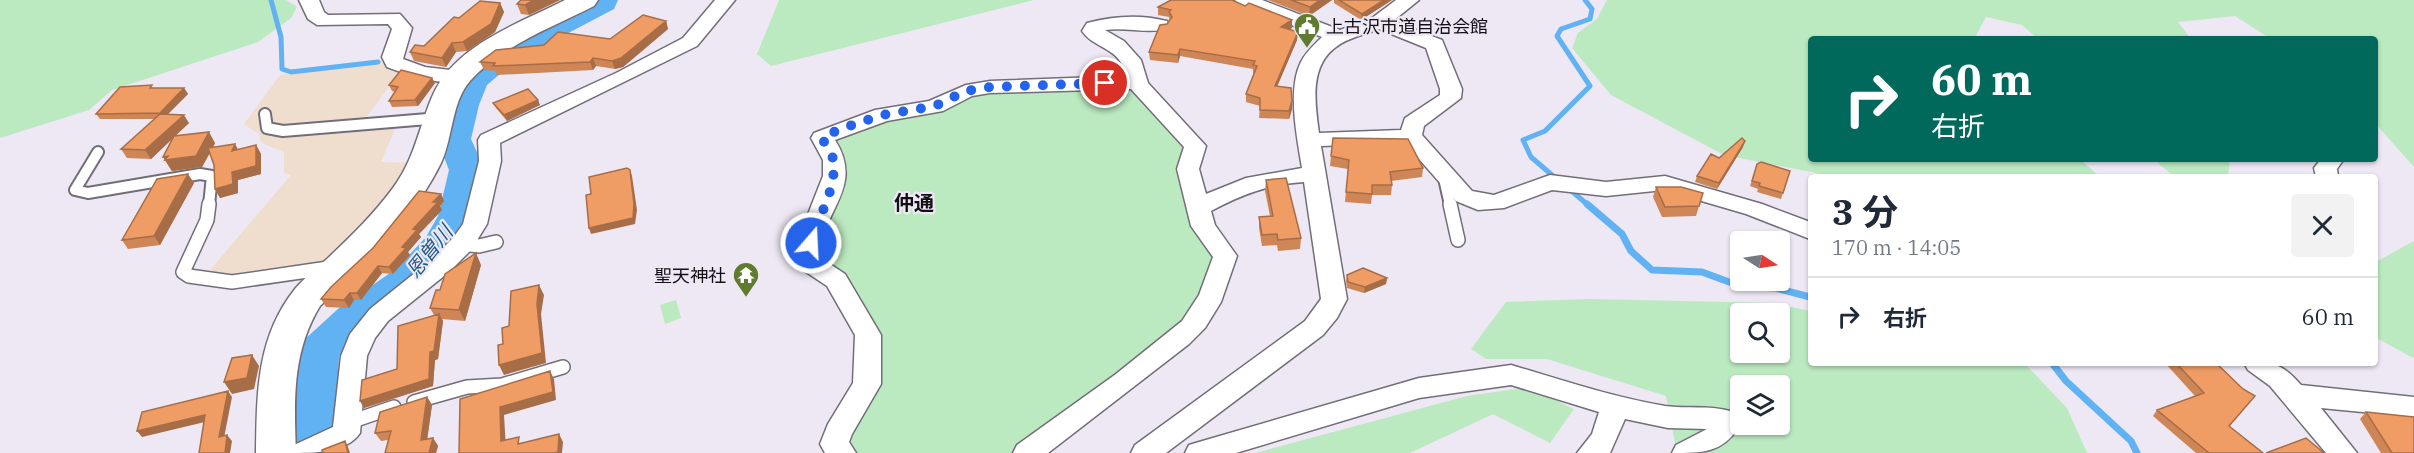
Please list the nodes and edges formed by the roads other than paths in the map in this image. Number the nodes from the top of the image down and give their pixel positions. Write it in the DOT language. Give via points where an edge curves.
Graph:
graph roads {
  1 [pos="309,0"];
  2 [pos="585,0"];
  3 [pos="725,0"];
  4 [pos="1245,0"];
  5 [pos="1409,0"];
  6 [pos="1379,22"];
  7 [pos="1160,25"];
  8 [pos="1339,37"];
  9 [pos="460,76"];
  10 [pos="1138,84"];
  11 [pos="585,110"];
  12 [pos="265,114"];
  13 [pos="441,118"];
  14 [pos="534,129"];
  15 [pos="1411,136"];
  16 [pos="1310,140"];
  17 [pos="98,152"];
  18 [pos="1442,172"];
  19 [pos="1315,174"];
  20 [pos="1198,208"];
  21 [pos="1808,230"];
  22 [pos="1458,240"];
  23 [pos="496,242"];
  24 [pos="462,244"];
  25 [pos="339,267"];
  26 [pos="2261,366"];
  27 [pos="563,367"];
  28 [pos="2295,395"];
  29 [pos="1614,406"];
  30 [pos="2414,407"];
  31 [pos="347,423"];
  32 [pos="276,453"];
  33 [pos="304,453"];
  34 [pos="842,453"];
  35 [pos="1027,453"];
  36 [pos="1145,453"];
  37 [pos="1199,453"];
  38 [pos="1591,453"];
  39 [pos="1686,453"];
  40 [pos="2343,453"];
  1 -- 9 [label="street" via="315,15 324,21 393,18 402,28 394,63 422,73"];
  2 -- 9 [label="street" via="494,50"];
  3 -- 24 [label="street" via="690,42 489,140 490,161 476,224"];
  4 -- 8 [label="street"];
  5 -- 6 [label="street"];
  6 -- 8 [label="street"];
  6 -- 15 [label="street" via="1435,44 1451,89 1450,98 1413,123"];
  7 -- 10 [label="street" via="1111,24 1094,27 1092,31 1117,45 1134,64"];
  8 -- 16 [label="street" via="1316,55 1305,79"];
  9 -- 13 [label="street"];
  10 -- 20 [label="street" via="1195,146 1188,169"];
  10 -- 34 [label="street" via="990,87 966,91 935,106 883,115 816,137 835,162 832,186 814,231 809,262 836,280 868,336 867,384 834,444"];
  11 -- 14 [label="street"];
  12 -- 13 [label="lane" via="267,128 283,131"];
  13 -- 25 [label="street" via="426,161 409,191"];
  15 -- 16 [label="street"];
  15 -- 18 [label="street"];
  16 -- 19 [label="street"];
  17 -- 25 [label="lane" via="75,190 88,193 200,174 212,176 207,220 183,272 189,276 232,282"];
  18 -- 21 [label="street" via="1464,196 1487,203 1557,182 1606,189 1672,184"];
  18 -- 22 [label="lane"];
  19 -- 20 [label="street" via="1258,180"];
  19 -- 36 [label="street" via="1334,299 1328,312 1314,328"];
  20 -- 35 [label="street" via="1203,226 1225,256 1217,285 1199,317 1131,378"];
  23 -- 24 [label="lane"];
  24 -- 31 [label="street" via="379,315 363,334 354,356"];
  25 -- 32 [label="street" via="308,297 287,328 277,362"];
  26 -- 28 [label="street"];
  27 -- 31 [label="lane" via="502,385 438,394"];
  28 -- 30 [label="street"];
  28 -- 40 [label="street"];
  29 -- 37 [label="street" via="1511,375 1419,388"];
  29 -- 38 [label="street" via="1608,431 1598,449"];
  29 -- 39 [label="street" via="1668,417 1720,419 1725,427 1719,436"];
  31 -- 33 [label="street" via="346,433"];
}
